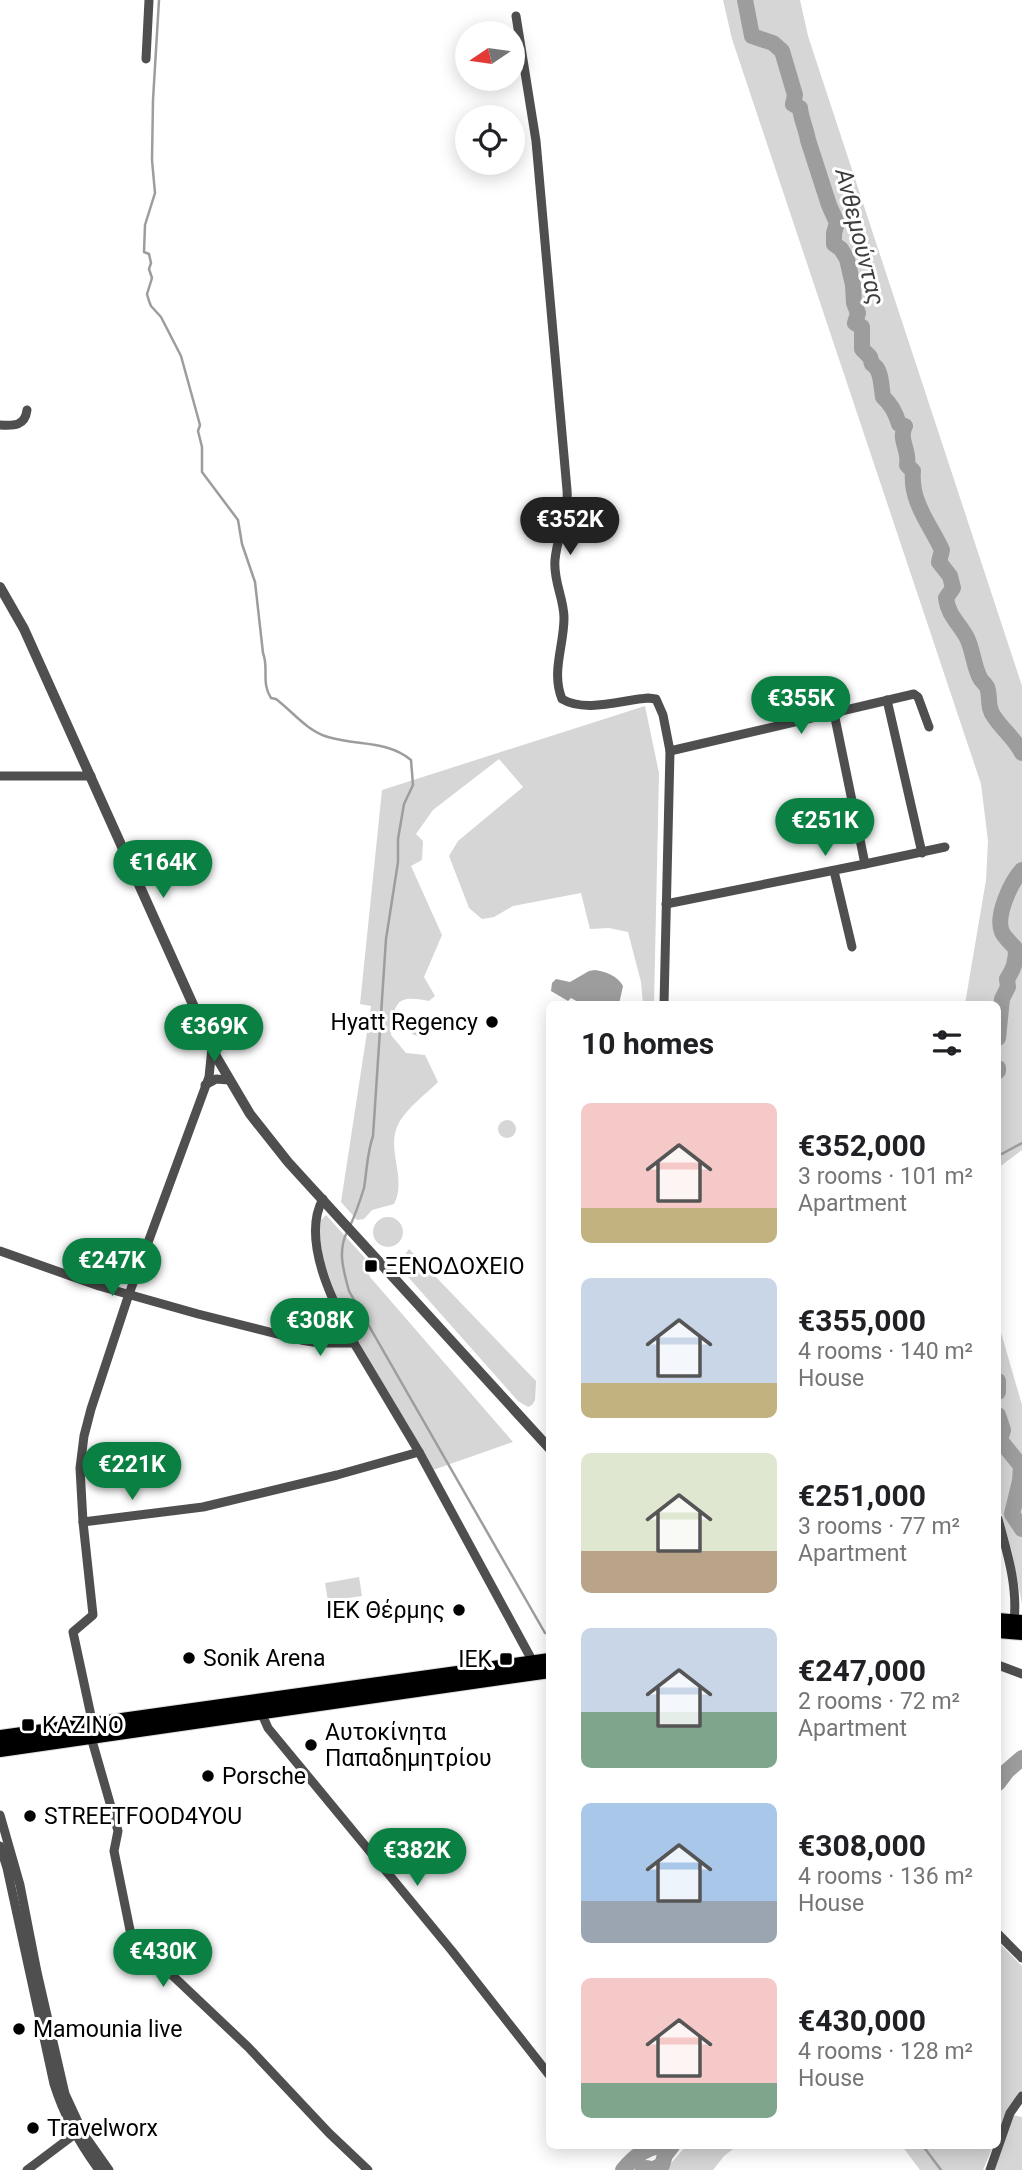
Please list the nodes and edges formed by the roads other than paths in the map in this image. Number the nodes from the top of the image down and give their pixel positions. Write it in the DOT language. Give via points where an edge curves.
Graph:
graph roads {
  1 [pos="149,0"];
  2 [pos="516,16"];
  3 [pos="146,59"];
  4 [pos="27,410"];
  5 [pos="0,425"];
  6 [pos="0,587"];
  7 [pos="887,701"];
  8 [pos="834,713"];
  9 [pos="929,727"];
  10 [pos="670,751"];
  11 [pos="0,776"];
  12 [pos="91,776"];
  13 [pos="945,847"];
  14 [pos="922,853"];
  15 [pos="865,864"];
  16 [pos="834,871"];
  17 [pos="666,904"];
  18 [pos="852,947"];
  19 [pos="664,1001"];
  20 [pos="212,1047"];
  21 [pos="229,1080"];
  22 [pos="205,1085"];
  23 [pos="323,1199"];
  24 [pos="0,1251"];
  25 [pos="129,1294"];
  26 [pos="354,1343"];
  27 [pos="546,1445"];
  28 [pos="419,1452"];
  29 [pos="83,1522"];
  30 [pos="1001,1530"];
  31 [pos="1001,1621"];
  32 [pos="1019,1625"];
  33 [pos="1001,1630"];
  34 [pos="1001,1666"];
  35 [pos="545,1667"];
  36 [pos="1022,1674"];
  37 [pos="261,1712"];
  38 [pos="92,1731"];
  39 [pos="2,1748"];
  40 [pos="0,1815"];
  41 [pos="0,1846"];
  42 [pos="1001,1937"];
  43 [pos="1022,1958"];
  44 [pos="546,2071"];
  45 [pos="1022,2096"];
  46 [pos="75,2134"];
  47 [pos="1001,2139"];
  48 [pos="997,2149"];
  49 [pos="27,2170"];
  50 [pos="99,2170"];
  51 [pos="109,2170"];
  52 [pos="368,2170"];
  53 [pos="990,2170"];
  1 -- 3 [label="street"];
  2 -- 10 [label="street" via="536,141 568,491 554,570 564,619 558,689 562,699 572,704 656,699"];
  4 -- 5 [label="street" via="22,423"];
  6 -- 12 [label="street"];
  7 -- 8 [label="street"];
  7 -- 9 [label="street" via="917,695"];
  7 -- 14 [label="street"];
  8 -- 10 [label="street"];
  8 -- 15 [label="street"];
  10 -- 17 [label="street"];
  11 -- 12 [label="street"];
  12 -- 20 [label="street"];
  13 -- 14 [label="street"];
  14 -- 15 [label="street"];
  15 -- 16 [label="street"];
  16 -- 17 [label="street"];
  16 -- 18 [label="street"];
  17 -- 19 [label="street"];
  20 -- 21 [label="street"];
  20 -- 22 [label="street"];
  21 -- 22 [label="street" via="216,1079"];
  21 -- 23 [label="street" via="275,1147"];
  22 -- 25 [label="street"];
  23 -- 26 [label="street" via="316,1217 317,1252"];
  23 -- 27 [label="street"];
  24 -- 25 [label="street"];
  25 -- 26 [label="street" via="301,1340"];
  25 -- 29 [label="street" via="84,1436 80,1468"];
  26 -- 28 [label="street"];
  28 -- 29 [label="street" via="203,1507"];
  28 -- 35 [label="street"];
  29 -- 38 [label="street" via="94,1605 93,1615 72,1632"];
  30 -- 32 [label="street"];
  31 -- 32 [label="main road"];
  32 -- 33 [label="main road"];
  34 -- 36 [label="street"];
  35 -- 37 [label="main road"];
  35 -- 38 [label="main road"];
  37 -- 38 [label="main road"];
  37 -- 44 [label="street" via="274,1736"];
  38 -- 39 [label="main road"];
  38 -- 52 [label="street" via="116,1820 114,1851 135,1940"];
  40 -- 51 [label="street" via="20,1885 65,2094 83,2133"];
  41 -- 46 [label="street" via="54,2084"];
  42 -- 43 [label="street"];
  45 -- 47 [label="street"];
  46 -- 49 [label="street"];
  46 -- 50 [label="street"];
  48 -- 53 [label="street"];
}
